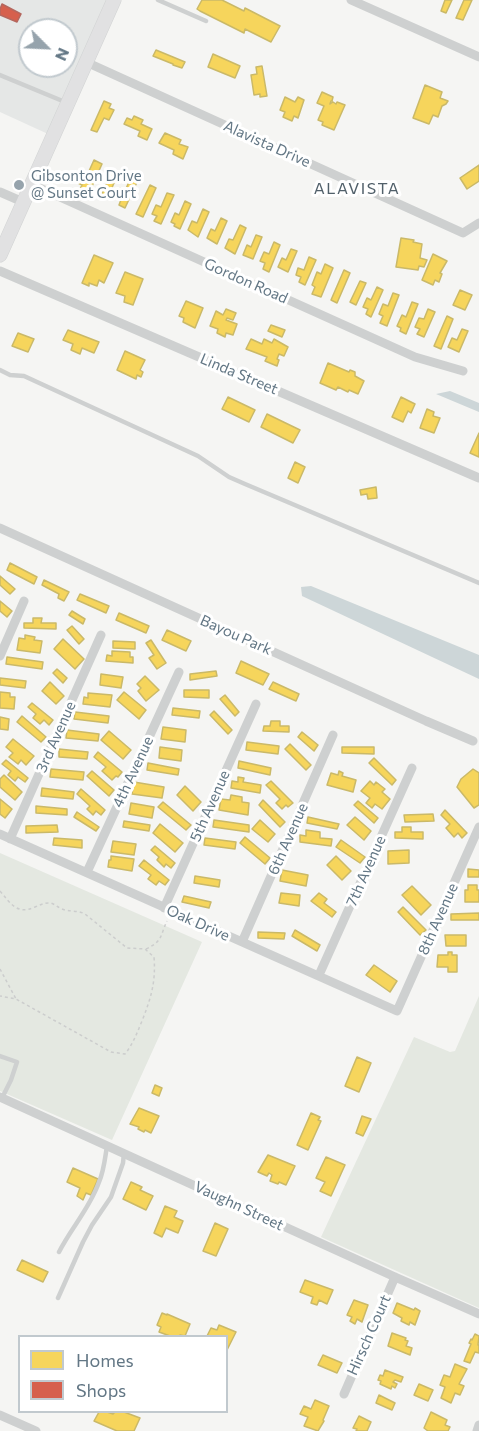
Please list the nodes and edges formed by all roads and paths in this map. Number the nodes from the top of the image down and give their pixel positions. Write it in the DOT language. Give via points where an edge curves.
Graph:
graph roads {
  1 [pos="114,0"];
  2 [pos="158,0"];
  3 [pos="351,0"];
  4 [pos="206,21"];
  5 [pos="479,57"];
  6 [pos="86,62"];
  7 [pos="0,75"];
  8 [pos="68,103"];
  9 [pos="31,184"];
  10 [pos="0,192"];
  11 [pos="23,202"];
  12 [pos="479,223"];
  13 [pos="0,255"];
  14 [pos="0,271"];
  15 [pos="0,370"];
  16 [pos="463,371"];
  17 [pos="479,478"];
  18 [pos="0,528"];
  19 [pos="479,583"];
  20 [pos="24,601"];
  21 [pos="101,634"];
  22 [pos="0,656"];
  23 [pos="178,672"];
  24 [pos="256,704"];
  25 [pos="333,735"];
  26 [pos="473,741"];
  27 [pos="412,768"];
  28 [pos="479,827"];
  29 [pos="0,834"];
  30 [pos="10,838"];
  31 [pos="87,872"];
  32 [pos="0,891"];
  33 [pos="168,909"];
  34 [pos="242,942"];
  35 [pos="146,949"];
  36 [pos="0,969"];
  37 [pos="320,975"];
  38 [pos="0,996"];
  39 [pos="16,999"];
  40 [pos="397,1011"];
  41 [pos="0,1056"];
  42 [pos="1,1097"];
  43 [pos="107,1146"];
  44 [pos="124,1154"];
  45 [pos="59,1252"];
  46 [pos="395,1277"];
  47 [pos="58,1298"];
  48 [pos="479,1314"];
  49 [pos="344,1394"];
  50 [pos="0,1415"];
  51 [pos="479,1425"];
  52 [pos="36,1431"];
  53 [pos="477,1431"];
  1 -- 6 [label="main road"];
  2 -- 4 [label="lane"];
  3 -- 5 [label="street"];
  6 -- 8 [label="main road"];
  6 -- 12 [label="street, Alavista Drive" via="463,233"];
  7 -- 8 [label="lane"];
  8 -- 9 [label="main road"];
  9 -- 11 [label="main road"];
  9 -- 16 [label="street, Gordon Road" via="415,357"];
  10 -- 11 [label="street"];
  11 -- 13 [label="main road"];
  14 -- 17 [label="street, Linda Street"];
  15 -- 19 [label="lane" via="24,376 198,456 229,477"];
  18 -- 26 [label="street, Bayou Park"];
  20 -- 22 [label="street"];
  21 -- 30 [label="street, 3rd Avenue"];
  23 -- 31 [label="street, 4th Avenue"];
  24 -- 33 [label="street, 5th Avenue"];
  25 -- 34 [label="street, 6th Avenue"];
  27 -- 37 [label="street, 7th Avenue"];
  28 -- 40 [label="street, 8th Avenue"];
  29 -- 30 [label="street, Oak Drive"];
  30 -- 31 [label="street, Oak Drive"];
  31 -- 33 [label="street, Oak Drive"];
  32 -- 35 [label="path" via="19,910 52,903 85,914 127,948"];
  33 -- 34 [label="street, Oak Drive"];
  33 -- 35 [label="path" via="162,937"];
  34 -- 37 [label="street, Oak Drive"];
  35 -- 39 [label="path" via="154,957 153,993 133,1044 125,1054 111,1052"];
  36 -- 39 [label="path"];
  37 -- 40 [label="street, Oak Drive"];
  38 -- 39 [label="path"];
  41 -- 42 [label="lane" via="17,1062"];
  42 -- 43 [label="street, Vaughn Street"];
  43 -- 44 [label="street, Vaughn Street"];
  43 -- 45 [label="lane" via="96,1191"];
  44 -- 46 [label="street, Vaughn Street"];
  44 -- 47 [label="lane" via="111,1197 83,1242"];
  46 -- 48 [label="street, Vaughn Street"];
  46 -- 49 [label="street, Hirsch Court"];
  50 -- 52 [label="street"];
  51 -- 53 [label="street"];
}
